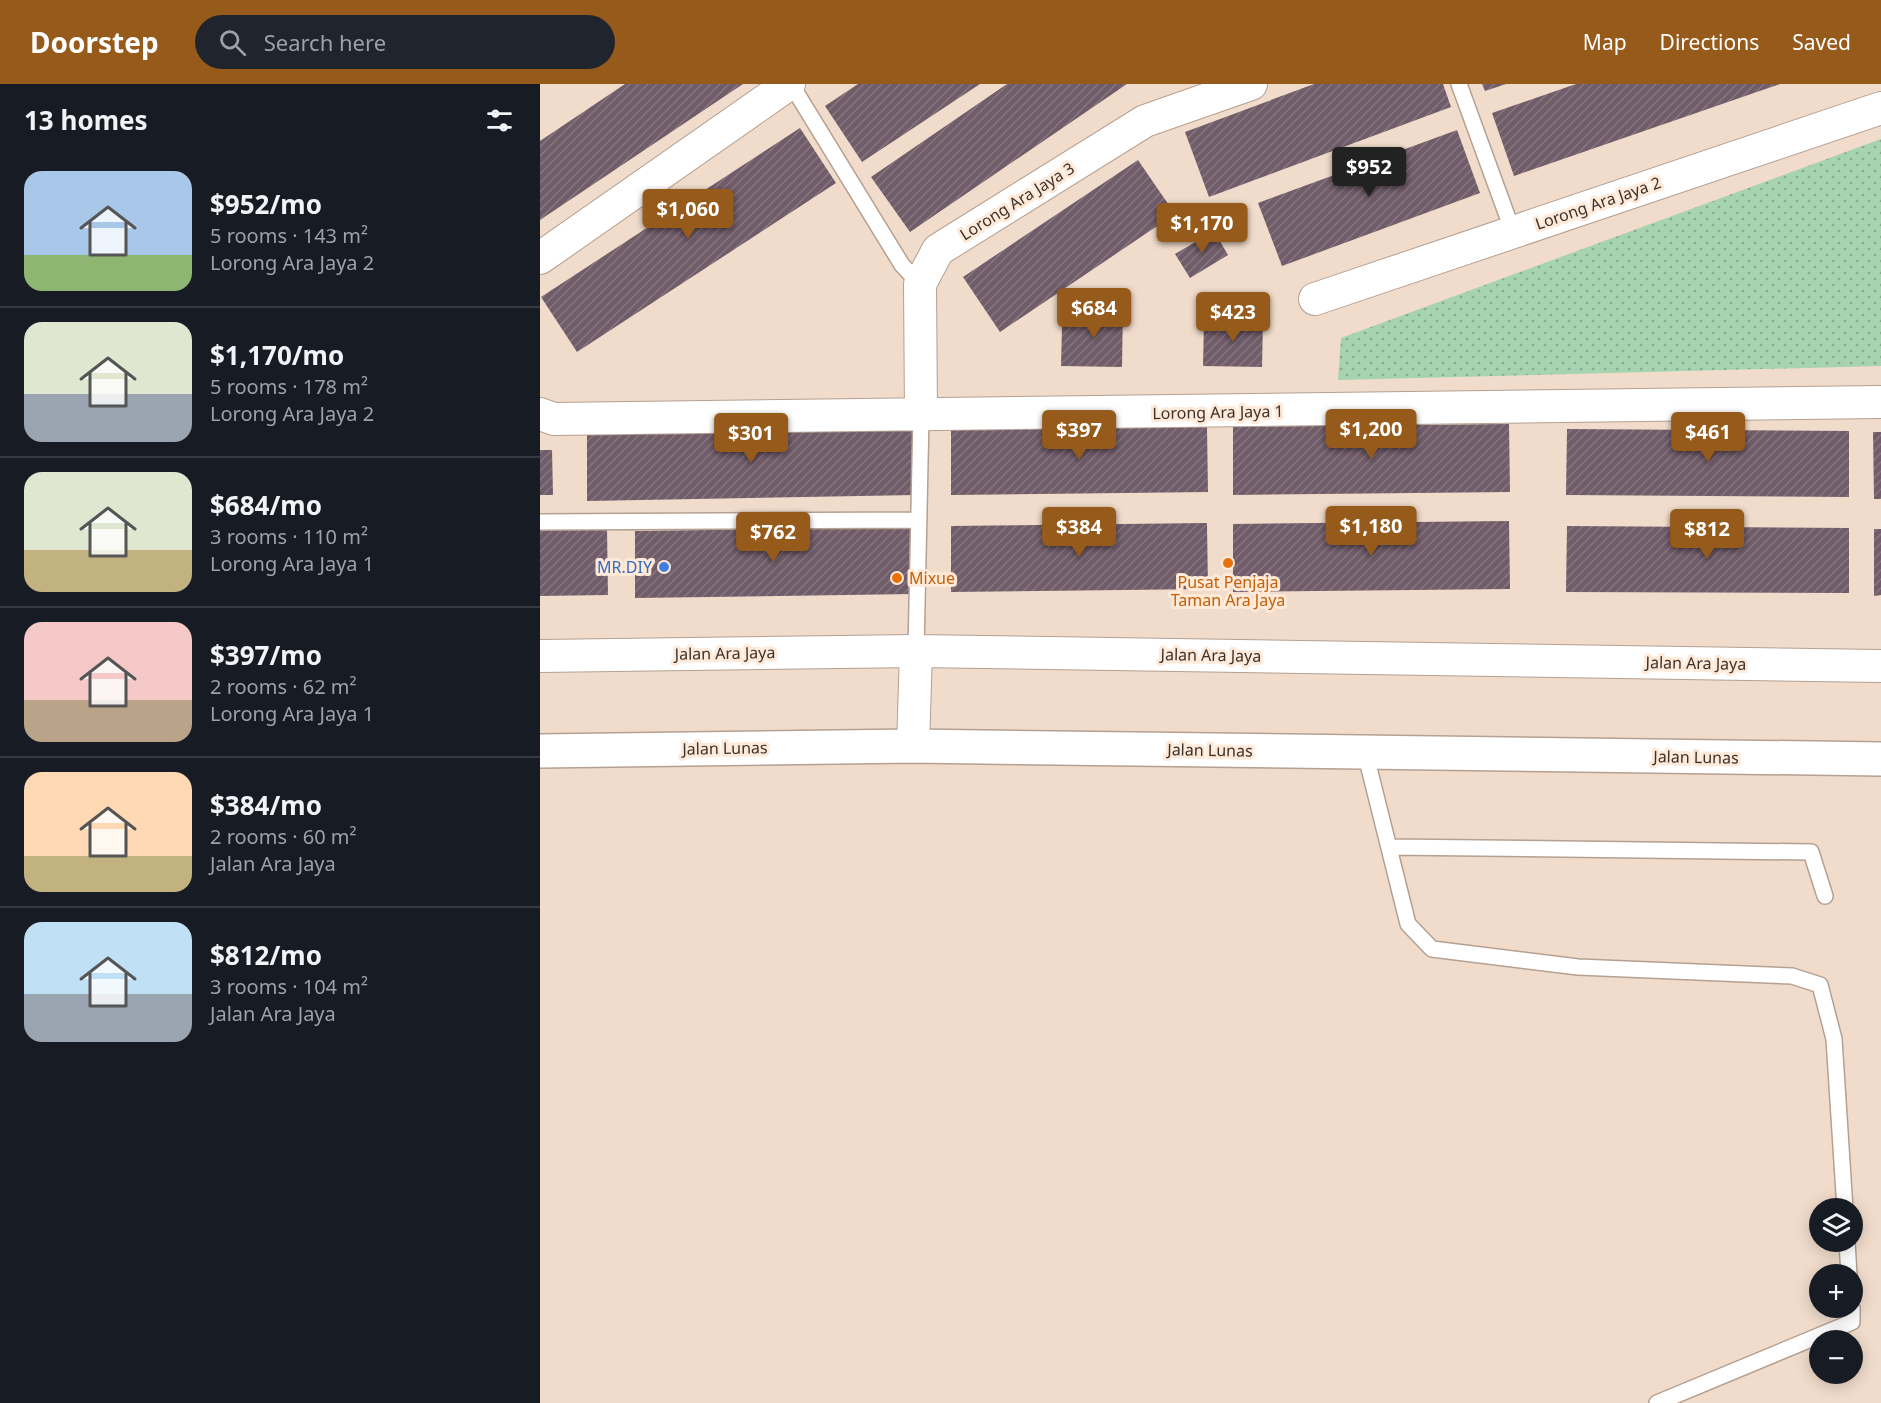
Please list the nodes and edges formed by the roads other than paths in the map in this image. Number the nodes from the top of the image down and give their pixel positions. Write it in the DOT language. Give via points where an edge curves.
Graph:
graph roads {
  1 [pos="790,84"];
  2 [pos="1251,84"];
  3 [pos="1459,84"];
  4 [pos="1881,108"];
  5 [pos="1513,232"];
  6 [pos="540,258"];
  7 [pos="920,284"];
  8 [pos="1315,299"];
  9 [pos="1881,402"];
  10 [pos="547,416"];
  11 [pos="921,416"];
  12 [pos="919,520"];
  13 [pos="540,522"];
  14 [pos="916,651"];
  15 [pos="540,656"];
  16 [pos="1881,666"];
  17 [pos="913,746"];
  18 [pos="540,751"];
  19 [pos="1365,752"];
  20 [pos="1881,759"];
  21 [pos="1389,848"];
  22 [pos="1825,896"];
  23 [pos="1844,1198"];
  24 [pos="1852,1318"];
  25 [pos="1657,1403"];
  1 -- 6 [label="street"];
  1 -- 7 [label="lane" via="902,265"];
  2 -- 7 [label="street, Lorong Ara Jaya 3" via="1145,121 938,250"];
  3 -- 5 [label="lane"];
  4 -- 5 [label="street, Lorong Ara Jaya 2"];
  5 -- 8 [label="street, Lorong Ara Jaya 2"];
  7 -- 11 [label="street, Lorong Ara Jaya 3"];
  9 -- 11 [label="street, Lorong Ara Jaya 1"];
  10 -- 11 [label="street, Lorong Ara Jaya 1"];
  11 -- 12 [label="lane"];
  12 -- 13 [label="lane"];
  12 -- 14 [label="lane"];
  14 -- 15 [label="street, Jalan Ara Jaya"];
  14 -- 16 [label="street, Jalan Ara Jaya"];
  14 -- 17 [label="street"];
  17 -- 18 [label="main road, Jalan Lunas"];
  17 -- 19 [label="main road, Jalan Lunas"];
  19 -- 20 [label="main road, Jalan Lunas"];
  19 -- 21 [label="lane"];
  21 -- 22 [label="lane" via="1811,852"];
  21 -- 23 [label="lane" via="1408,924 1432,949 1578,967 1792,976 1820,985 1834,1039"];
  24 -- 25 [label="lane" via="1852,1322"];
}
